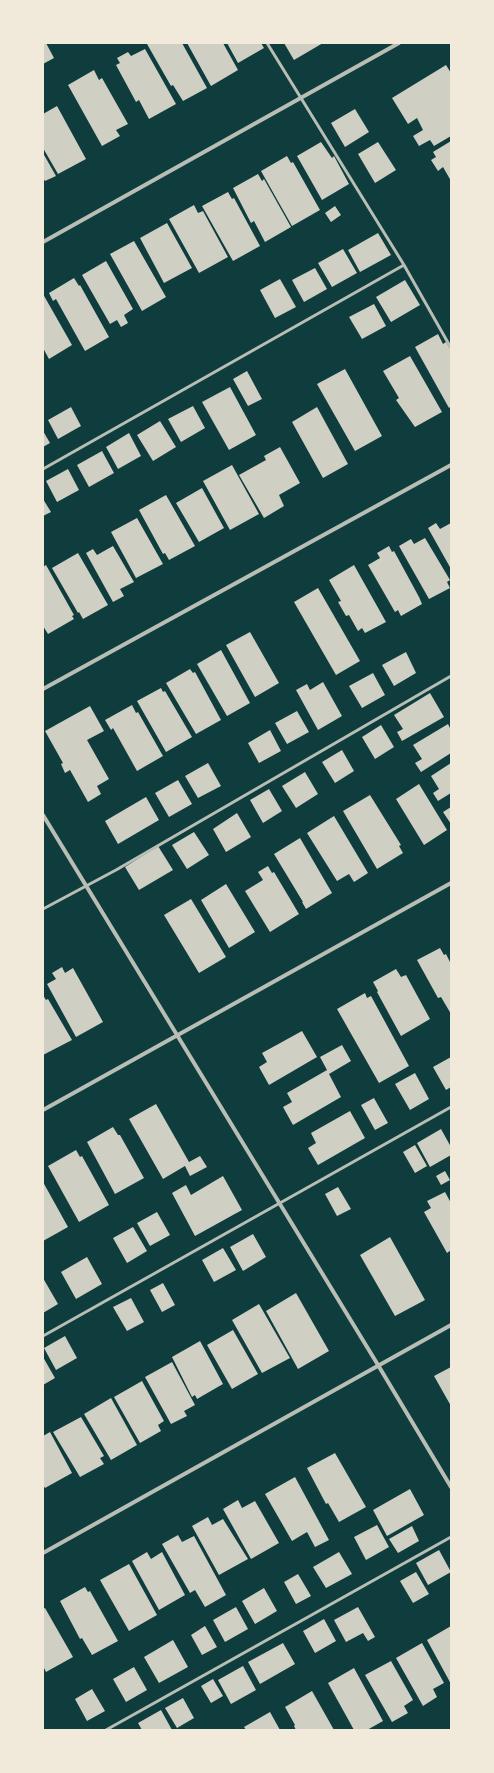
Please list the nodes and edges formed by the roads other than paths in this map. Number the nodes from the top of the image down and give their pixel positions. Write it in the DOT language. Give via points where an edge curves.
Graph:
graph roads {
  1 [pos="267,43"];
  2 [pos="399,43"];
  3 [pos="301,98"];
  4 [pos="43,242"];
  5 [pos="404,265"];
  6 [pos="451,348"];
  7 [pos="451,464"];
  8 [pos="43,469"];
  9 [pos="451,676"];
  10 [pos="43,689"];
  11 [pos="43,815"];
  12 [pos="451,883"];
  13 [pos="86,885"];
  14 [pos="43,909"];
  15 [pos="178,1035"];
  16 [pos="451,1107"];
  17 [pos="43,1110"];
  18 [pos="279,1203"];
  19 [pos="451,1325"];
  20 [pos="43,1336"];
  21 [pos="378,1365"];
  22 [pos="451,1487"];
  23 [pos="451,1537"];
  24 [pos="43,1554"];
  25 [pos="106,1730"];
  1 -- 3 [label="lane"];
  2 -- 3 [label="street"];
  3 -- 4 [label="street"];
  3 -- 5 [label="lane"];
  5 -- 6 [label="lane"];
  5 -- 8 [label="lane"];
  7 -- 10 [label="street"];
  9 -- 13 [label="lane"];
  11 -- 13 [label="street"];
  12 -- 15 [label="street"];
  13 -- 14 [label="lane"];
  13 -- 15 [label="street"];
  15 -- 17 [label="street"];
  15 -- 18 [label="street"];
  16 -- 18 [label="lane"];
  18 -- 20 [label="lane"];
  18 -- 21 [label="street"];
  19 -- 21 [label="street"];
  21 -- 22 [label="street"];
  21 -- 24 [label="street"];
  23 -- 25 [label="lane"];
}
